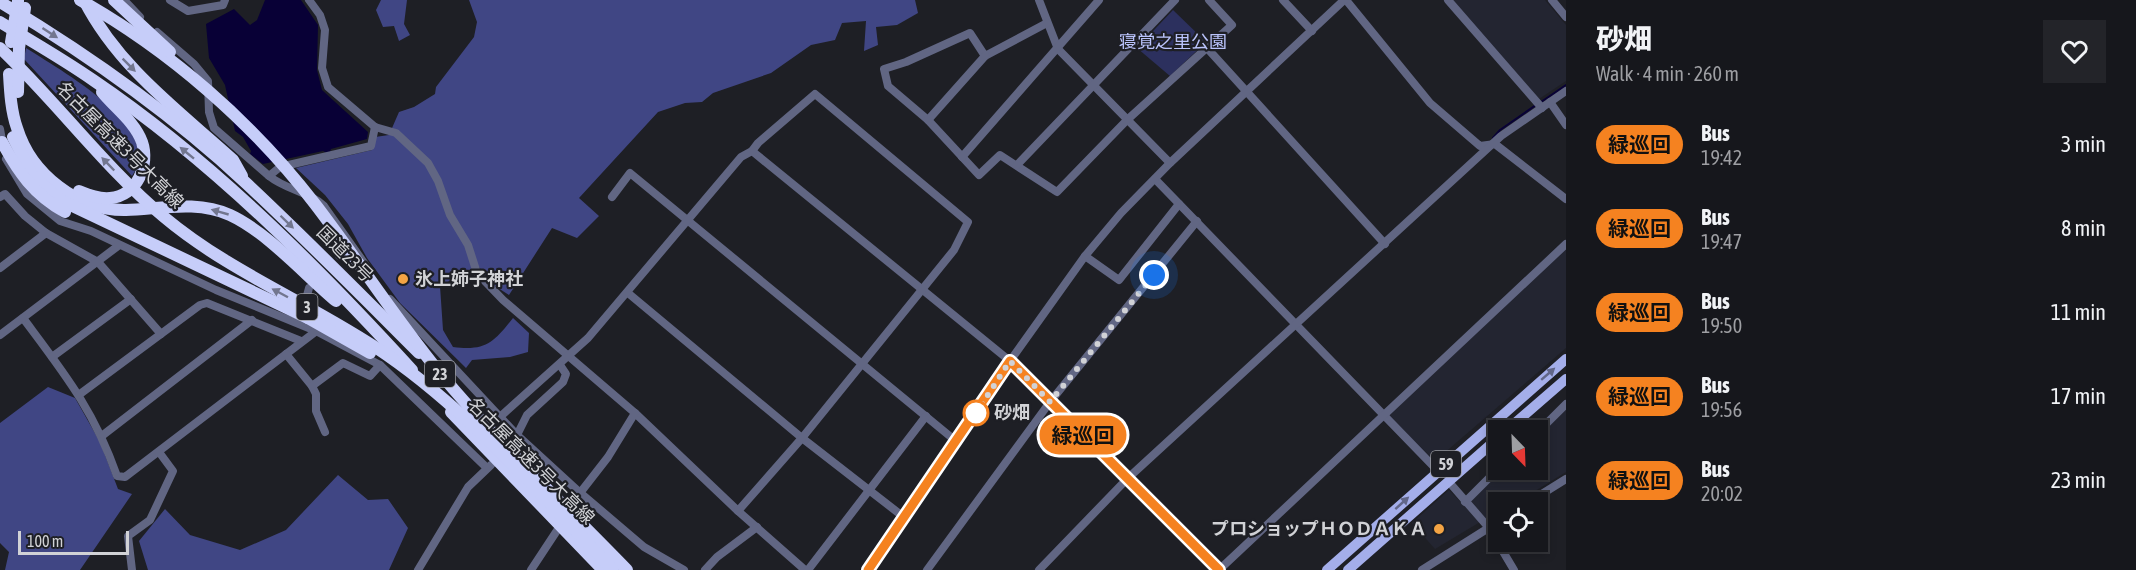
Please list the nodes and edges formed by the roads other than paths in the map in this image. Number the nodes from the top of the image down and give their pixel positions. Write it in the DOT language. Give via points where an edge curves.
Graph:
graph roads {
  1 [pos="82,0"];
  2 [pos="114,0"];
  3 [pos="124,0"];
  4 [pos="170,0"];
  5 [pos="225,0"];
  6 [pos="309,0"];
  7 [pos="1039,0"];
  8 [pos="1100,0"];
  9 [pos="1175,0"];
  10 [pos="1209,0"];
  11 [pos="1283,0"];
  12 [pos="1345,0"];
  13 [pos="1448,0"];
  14 [pos="1552,0"];
  15 [pos="0,2"];
  16 [pos="22,2"];
  17 [pos="1562,6"];
  18 [pos="1566,17"];
  19 [pos="0,22"];
  20 [pos="1047,22"];
  21 [pos="1312,31"];
  22 [pos="10,46"];
  23 [pos="1207,48"];
  24 [pos="1058,49"];
  25 [pos="985,56"];
  26 [pos="0,57"];
  27 [pos="9,74"];
  28 [pos="92,79"];
  29 [pos="1094,86"];
  30 [pos="1566,91"];
  31 [pos="1248,92"];
  32 [pos="47,97"];
  33 [pos="1546,105"];
  34 [pos="928,120"];
  35 [pos="1127,120"];
  36 [pos="1566,125"];
  37 [pos="375,127"];
  38 [pos="251,132"];
  39 [pos="1,135"];
  40 [pos="1495,144"];
  41 [pos="752,151"];
  42 [pos="962,156"];
  43 [pos="1170,163"];
  44 [pos="1017,165"];
  45 [pos="269,176"];
  46 [pos="1155,179"];
  47 [pos="244,182"];
  48 [pos="0,197"];
  49 [pos="612,197"];
  50 [pos="1566,199"];
  51 [pos="1179,204"];
  52 [pos="689,220"];
  53 [pos="1197,221"];
  54 [pos="46,233"];
  55 [pos="353,244"];
  56 [pos="1385,244"];
  57 [pos="1566,244"];
  58 [pos="118,246"];
  59 [pos="147,247"];
  60 [pos="339,256"];
  61 [pos="1085,256"];
  62 [pos="98,262"];
  63 [pos="0,268"];
  64 [pos="309,288"];
  65 [pos="923,289"];
  66 [pos="628,293"];
  67 [pos="131,299"];
  68 [pos="22,318"];
  69 [pos="252,320"];
  70 [pos="1297,322"];
  71 [pos="315,331"];
  72 [pos="161,334"];
  73 [pos="0,335"];
  74 [pos="301,342"];
  75 [pos="396,352"];
  76 [pos="286,354"];
  77 [pos="52,357"];
  78 [pos="568,357"];
  79 [pos="1566,359"];
  80 [pos="1010,361"];
  81 [pos="380,365"];
  82 [pos="560,365"];
  83 [pos="862,365"];
  84 [pos="402,366"];
  85 [pos="1566,379"];
  86 [pos="312,386"];
  87 [pos="80,394"];
  88 [pos="1050,402"];
  89 [pos="1566,404"];
  90 [pos="635,413"];
  91 [pos="1384,415"];
  92 [pos="501,416"];
  93 [pos="926,416"];
  94 [pos="1519,420"];
  95 [pos="1548,422"];
  96 [pos="324,432"];
  97 [pos="103,435"];
  98 [pos="517,435"];
  99 [pos="801,438"];
  100 [pos="957,442"];
  101 [pos="1488,447"];
  102 [pos="159,452"];
  103 [pos="492,465"];
  104 [pos="1438,471"];
  105 [pos="1127,479"];
  106 [pos="1488,479"];
  107 [pos="1566,479"];
  108 [pos="1449,482"];
  109 [pos="869,489"];
  110 [pos="1545,492"];
  111 [pos="580,493"];
  112 [pos="1465,502"];
  113 [pos="738,511"];
  114 [pos="905,518"];
  115 [pos="560,526"];
  116 [pos="1487,526"];
  117 [pos="757,527"];
  118 [pos="132,570"];
  119 [pos="418,570"];
  120 [pos="531,570"];
  121 [pos="601,570"];
  122 [pos="613,570"];
  123 [pos="627,570"];
  124 [pos="632,570"];
  125 [pos="684,570"];
  126 [pos="705,570"];
  127 [pos="807,570"];
  128 [pos="868,570"];
  129 [pos="927,570"];
  130 [pos="1039,570"];
  131 [pos="1219,570"];
  132 [pos="1327,570"];
  133 [pos="1348,570"];
  134 [pos="1422,570"];
  135 [pos="1514,570"];
  1 -- 38 [label="highway, 名古屋高速3号大高線, bridge" via="160,54"];
  1 -- 47 [label="highway, one-way" via="122,58 233,160"];
  2 -- 38 [label="highway, bridge"];
  3 -- 45 [label="street" via="203,73 208,81 214,128"];
  4 -- 5 [label="street" via="188,11 223,5"];
  6 -- 37 [label="street" via="325,30 322,68 328,87"];
  7 -- 20 [label="street"];
  8 -- 24 [label="street"];
  9 -- 29 [label="street"];
  10 -- 23 [label="street" via="1232,25"];
  11 -- 21 [label="street"];
  12 -- 21 [label="street"];
  12 -- 40 [label="street" via="1431,103 1480,146"];
  13 -- 33 [label="street"];
  14 -- 17 [label="street"];
  15 -- 47 [label="highway, 国道23号 / 23, one-way" via="92,61"];
  16 -- 22 [label="highway, bridge"];
  17 -- 18 [label="street"];
  19 -- 28 [label="highway, 国道23号 / 23"];
  20 -- 24 [label="street"];
  20 -- 25 [label="street"];
  21 -- 31 [label="street"];
  22 -- 27 [label="highway"];
  22 -- 28 [label="highway" via="19,105 34,150 67,184 90,195 111,198 137,182 145,153 136,130"];
  22 -- 32 [label="highway, 名古屋高速3号大高線 / 3, bridge"];
  23 -- 31 [label="street"];
  23 -- 35 [label="street"];
  24 -- 29 [label="street"];
  24 -- 42 [label="street"];
  25 -- 34 [label="street"];
  25 -- 34 [label="street" via="970,33 884,69 888,86"];
  26 -- 32 [label="highway, bridge"];
  27 -- 59 [label="highway" via="6,96 12,131 20,156 32,175 60,200"];
  75 -- 27 [label="highway, one-way" via="260,235 230,215 198,207 103,208 67,193 42,171 16,128"];
  75 -- 28 [label="highway, 国道23号 / 23, one-way" via="310,264 215,177"];
  29 -- 35 [label="street"];
  29 -- 44 [label="street"];
  30 -- 33 [label="street"];
  31 -- 43 [label="street"];
  31 -- 56 [label="street"];
  84 -- 32 [label="highway, 名古屋高速3号大高線 / 3, one-way, bridge" via="187,236 123,178"];
  33 -- 36 [label="street"];
  33 -- 40 [label="street"];
  34 -- 42 [label="street"];
  35 -- 43 [label="street"];
  35 -- 44 [label="street" via="1057,192"];
  37 -- 45 [label="street" via="371,146 280,167"];
  37 -- 78 [label="street" via="396,133 428,163 450,215 468,245 477,273"];
  38 -- 123 [label="highway, 名古屋高速3号大高線, bridge" via="314,203 440,374"];
  39 -- 58 [label="street" via="7,161 27,194 60,221 91,231"];
  39 -- 59 [label="highway" via="24,179 37,194 63,211"];
  40 -- 50 [label="street"];
  40 -- 56 [label="street"];
  41 -- 52 [label="street" via="741,158"];
  41 -- 65 [label="street"];
  41 -- 65 [label="street" via="815,94 968,222 954,250"];
  42 -- 44 [label="street" via="979,174 1000,155"];
  43 -- 46 [label="street"];
  45 -- 55 [label="street" via="284,187 316,198"];
  46 -- 51 [label="street"];
  46 -- 61 [label="street"];
  47 -- 124 [label="highway, 国道23号 / 23, one-way" via="469,402"];
  48 -- 54 [label="street" via="5,194"];
  49 -- 52 [label="street" via="630,173"];
  51 -- 53 [label="street"];
  51 -- 61 [label="street" via="1119,280"];
  52 -- 66 [label="street"];
  52 -- 83 [label="street"];
  53 -- 70 [label="street"];
  53 -- 88 [label="street"];
  54 -- 62 [label="street"];
  54 -- 63 [label="street"];
  55 -- 60 [label="street"];
  55 -- 92 [label="street" via="387,296"];
  56 -- 70 [label="street"];
  57 -- 91 [label="street"];
  58 -- 62 [label="street"];
  58 -- 71 [label="street"];
  59 -- 84 [label="highway, bridge" via="308,318"];
  61 -- 80 [label="street"];
  62 -- 67 [label="street"];
  62 -- 68 [label="street"];
  64 -- 71 [label="street" via="306,299 327,323"];
  65 -- 80 [label="street"];
  65 -- 83 [label="street"];
  66 -- 78 [label="street"];
  66 -- 99 [label="street"];
  67 -- 72 [label="street"];
  67 -- 77 [label="street"];
  68 -- 73 [label="street"];
  68 -- 77 [label="street"];
  69 -- 72 [label="street" via="207,303"];
  69 -- 74 [label="street"];
  69 -- 97 [label="street"];
  70 -- 91 [label="street"];
  70 -- 105 [label="street"];
  71 -- 74 [label="street"];
  71 -- 81 [label="street"];
  72 -- 87 [label="street"];
  74 -- 76 [label="street"];
  75 -- 103 [label="highway, 国道23号 / 23"];
  76 -- 86 [label="street"];
  76 -- 102 [label="street"];
  77 -- 87 [label="street"];
  78 -- 82 [label="street"];
  78 -- 90 [label="street"];
  104 -- 79 [label="main road, 59, one-way"];
  80 -- 88 [label="street"];
  80 -- 100 [label="street"];
  81 -- 86 [label="street" via="370,376 343,363"];
  81 -- 103 [label="street"];
  82 -- 92 [label="street"];
  82 -- 98 [label="street" via="566,374 563,381 527,414"];
  83 -- 93 [label="street"];
  83 -- 99 [label="street"];
  84 -- 122 [label="highway, 名古屋高速3号大高線 / 3, bridge" via="466,420"];
  85 -- 94 [label="main road"];
  86 -- 96 [label="street"];
  87 -- 97 [label="street"];
  88 -- 105 [label="street"];
  88 -- 129 [label="street"];
  89 -- 95 [label="street"];
  90 -- 111 [label="street"];
  90 -- 113 [label="street"];
  91 -- 104 [label="street"];
  91 -- 131 [label="street"];
  92 -- 98 [label="street"];
  93 -- 100 [label="street"];
  93 -- 109 [label="street"];
  97 -- 102 [label="street" via="117,476 125,477"];
  98 -- 111 [label="street"];
  99 -- 109 [label="street"];
  99 -- 113 [label="street"];
  100 -- 114 [label="street"];
  101 -- 108 [label="main road, 59"];
  102 -- 118 [label="street" via="173,471 150,520 128,536"];
  103 -- 115 [label="highway, 国道23号 / 23"];
  103 -- 119 [label="street" via="468,487"];
  132 -- 104 [label="main road, 59, one-way"];
  105 -- 130 [label="street"];
  105 -- 131 [label="street"];
  106 -- 112 [label="street"];
  107 -- 110 [label="street"];
  108 -- 112 [label="street"];
  108 -- 133 [label="main road, 59"];
  109 -- 114 [label="street"];
  109 -- 127 [label="street"];
  111 -- 125 [label="street" via="644,547"];
  112 -- 116 [label="street"];
  113 -- 117 [label="street"];
  114 -- 128 [label="street"];
  115 -- 120 [label="street"];
  115 -- 121 [label="highway, 国道23号 / 23"];
  116 -- 134 [label="street"];
  116 -- 135 [label="street"];
  117 -- 126 [label="street"];
  117 -- 127 [label="street"];
}
